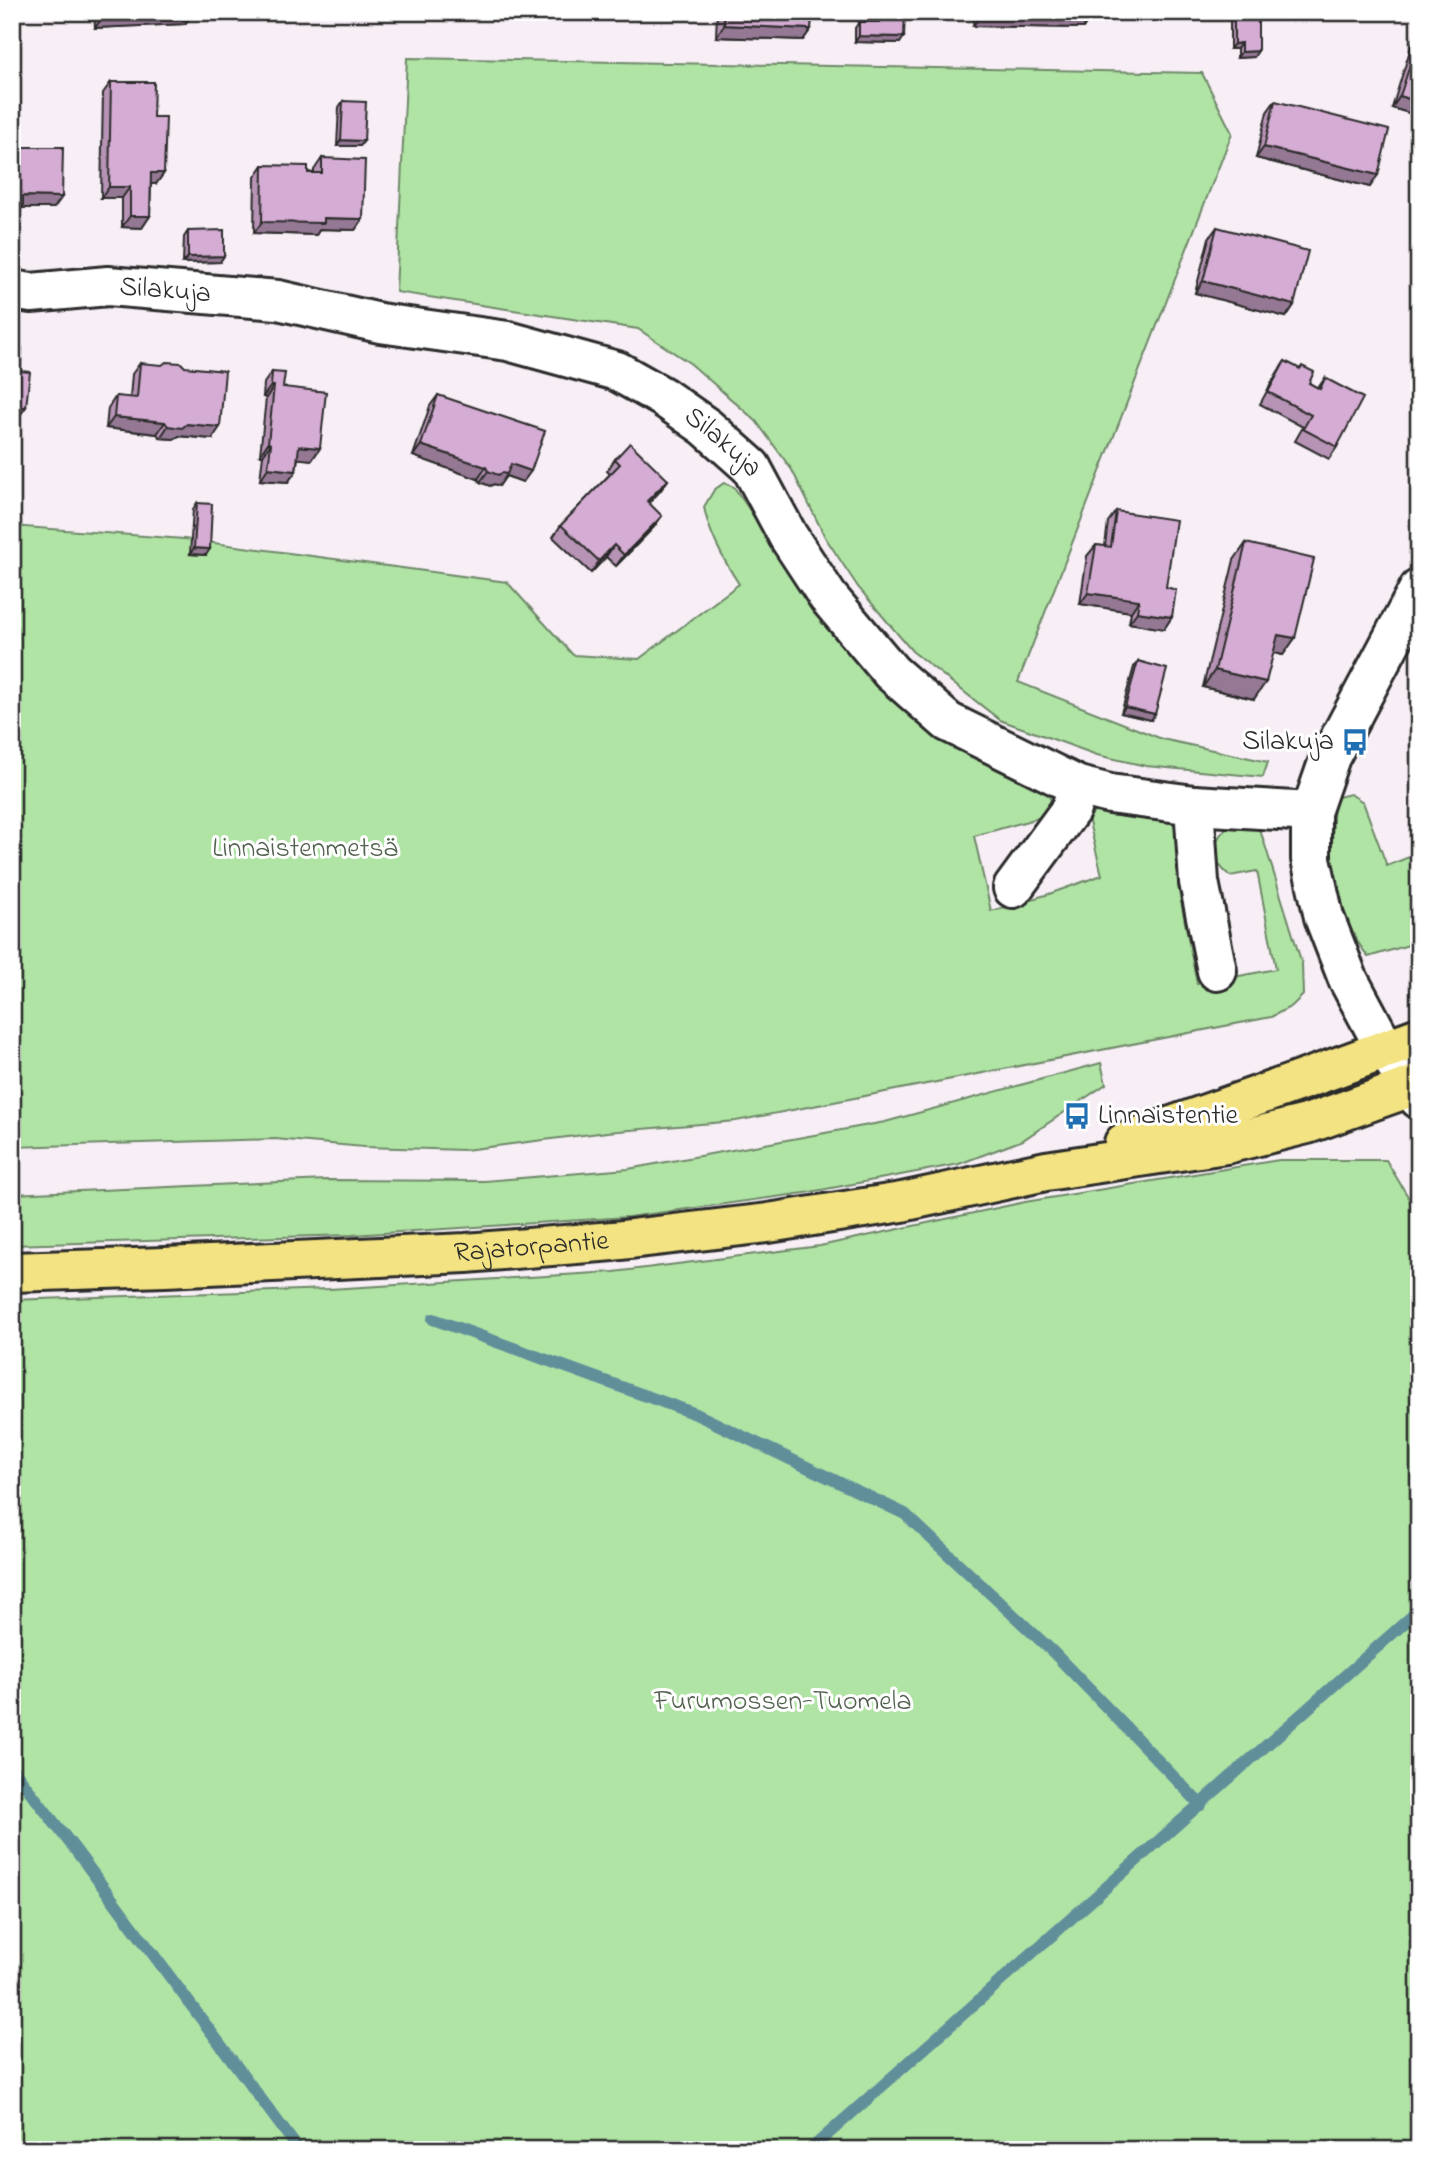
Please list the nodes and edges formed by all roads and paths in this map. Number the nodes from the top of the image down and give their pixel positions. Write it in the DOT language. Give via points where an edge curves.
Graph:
graph roads {
  1 [pos="12,290"];
  2 [pos="1419,589"];
  3 [pos="1078,786"];
  4 [pos="1194,805"];
  5 [pos="1311,813"];
  6 [pos="1013,888"];
  7 [pos="1217,971"];
  8 [pos="1402,1043"];
  9 [pos="1416,1090"];
  10 [pos="1046,1171"];
  11 [pos="12,1272"];
  1 -- 3 [label="street, Silakuja" via="31,293 108,286 278,300 380,323 508,341 617,371 706,426 751,467 828,597 902,682 948,722"];
  2 -- 5 [label="street" via="1330,757"];
  3 -- 4 [label="street, Silakuja"];
  3 -- 6 [label="street" via="1071,809"];
  4 -- 5 [label="street, Silakuja"];
  4 -- 7 [label="street" via="1199,882"];
  5 -- 8 [label="street" via="1311,859 1324,917 1348,979"];
  8 -- 9 [label="street"];
  8 -- 10 [label="main road, Rajatorpantie"];
  9 -- 10 [label="main road, Rajatorpantie" via="1226,1144"];
  10 -- 11 [label="main road, Rajatorpantie" via="902,1202 613,1241 466,1253"];
}
